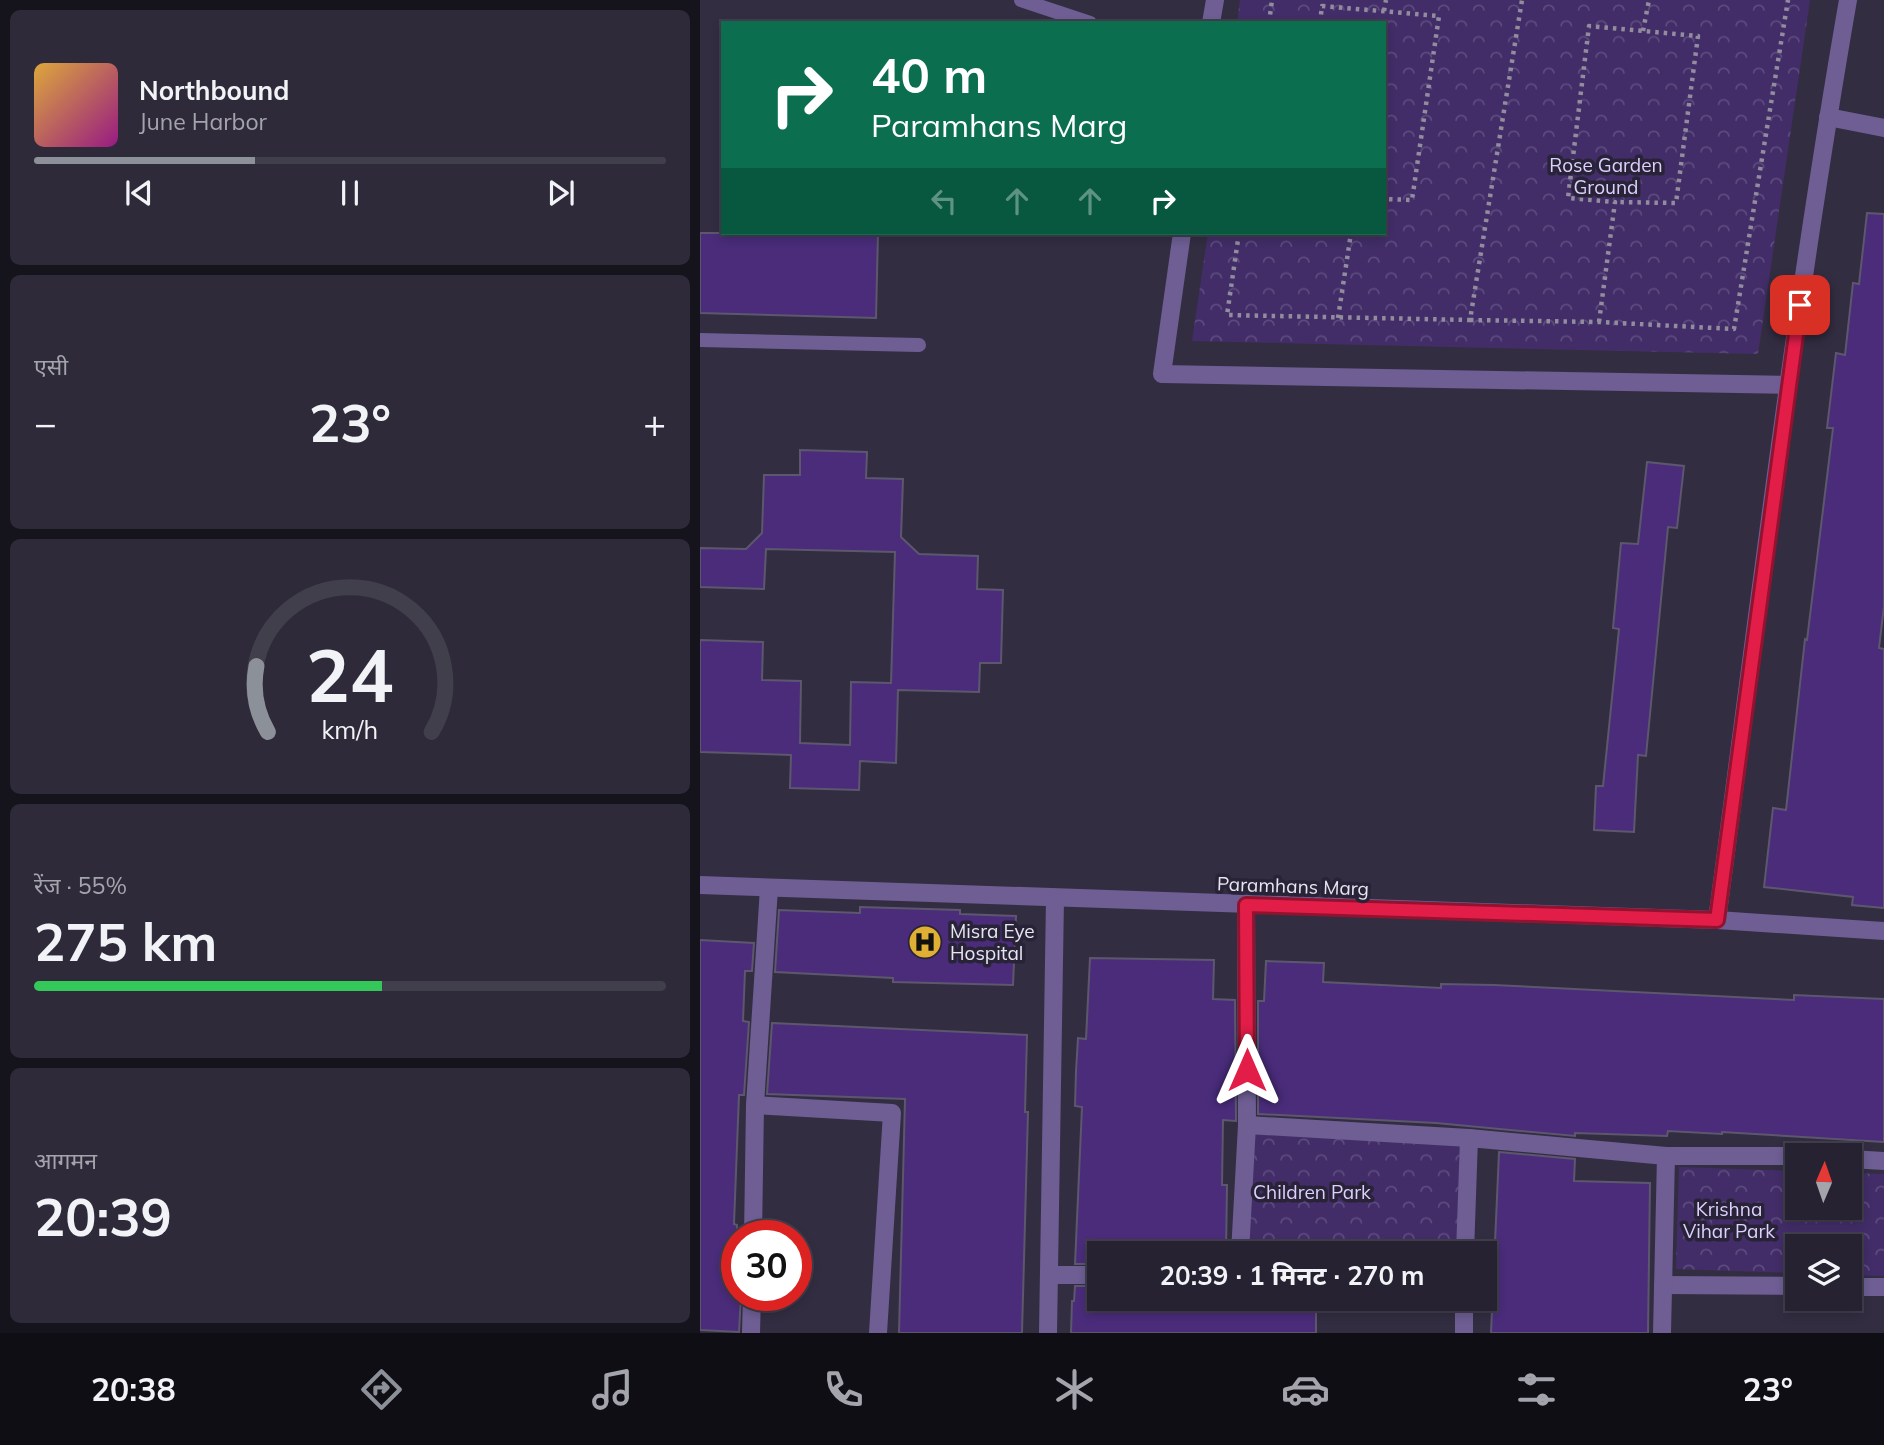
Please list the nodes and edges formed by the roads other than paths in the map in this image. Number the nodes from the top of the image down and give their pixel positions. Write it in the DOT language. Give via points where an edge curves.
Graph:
graph roads {
  1 [pos="1021,0"];
  2 [pos="1215,0"];
  3 [pos="1848,0"];
  4 [pos="1084,21"];
  5 [pos="1211,21"];
  6 [pos="1828,117"];
  7 [pos="1884,128"];
  8 [pos="1182,235"];
  9 [pos="700,340"];
  10 [pos="919,345"];
  11 [pos="1788,385"];
  12 [pos="700,885"];
  13 [pos="769,888"];
  14 [pos="1055,899"];
  15 [pos="1246,905"];
  16 [pos="1717,920"];
  17 [pos="1884,931"];
  18 [pos="755,1105"];
  19 [pos="1247,1125"];
  20 [pos="1469,1138"];
  21 [pos="1666,1156"];
  22 [pos="1785,1156"];
  23 [pos="1862,1159"];
  24 [pos="1884,1160"];
  25 [pos="753,1220"];
  26 [pos="1241,1241"];
  27 [pos="1465,1241"];
  28 [pos="1049,1275"];
  29 [pos="1087,1275"];
  30 [pos="1663,1285"];
  31 [pos="1785,1286"];
  32 [pos="1862,1287"];
  33 [pos="1884,1287"];
  34 [pos="752,1311"];
  35 [pos="1464,1311"];
  36 [pos="751,1333"];
  37 [pos="878,1333"];
  38 [pos="1048,1333"];
  39 [pos="1464,1333"];
  40 [pos="1662,1333"];
  1 -- 4 [label="lane"];
  2 -- 5 [label="street"];
  3 -- 6 [label="street"];
  6 -- 7 [label="street"];
  6 -- 11 [label="street"];
  8 -- 11 [label="street" via="1162,374"];
  9 -- 10 [label="lane"];
  11 -- 16 [label="street"];
  12 -- 13 [label="street, Paramhans Marg"];
  13 -- 14 [label="street, Paramhans Marg"];
  13 -- 18 [label="street"];
  14 -- 15 [label="street, Paramhans Marg"];
  14 -- 28 [label="street"];
  15 -- 16 [label="street, Paramhans Marg"];
  15 -- 19 [label="street"];
  16 -- 17 [label="street, Paramhans Marg"];
  18 -- 25 [label="street"];
  18 -- 37 [label="street" via="892,1112"];
  19 -- 20 [label="street"];
  19 -- 26 [label="street"];
  20 -- 21 [label="street"];
  20 -- 27 [label="street"];
  21 -- 22 [label="street"];
  21 -- 30 [label="street"];
  23 -- 24 [label="street"];
  28 -- 29 [label="street"];
  28 -- 38 [label="street"];
  30 -- 31 [label="street"];
  30 -- 40 [label="street"];
  32 -- 33 [label="street"];
  34 -- 36 [label="street"];
  35 -- 39 [label="street"];
}
